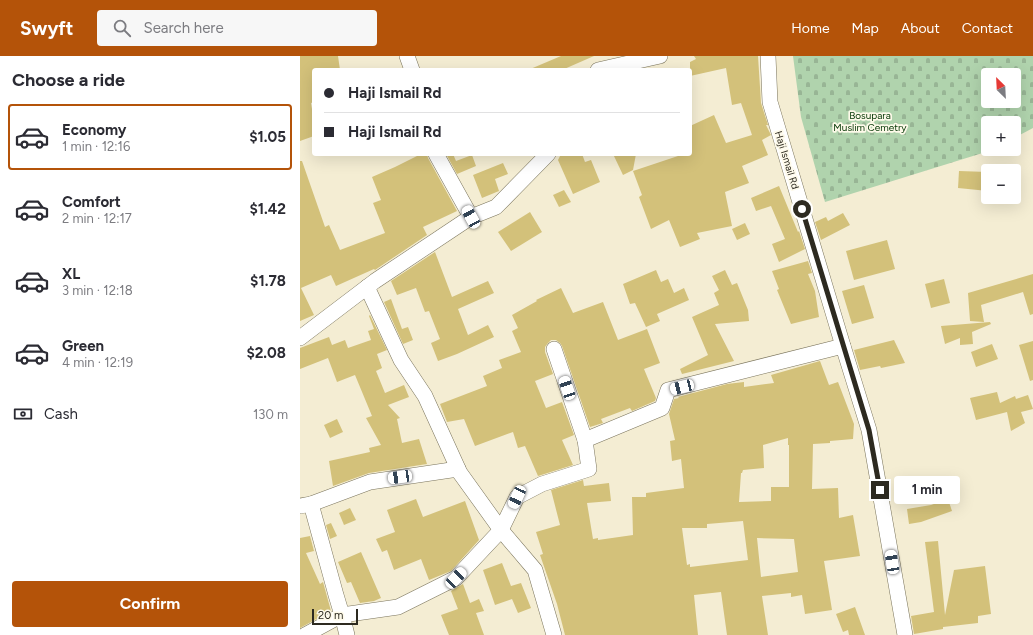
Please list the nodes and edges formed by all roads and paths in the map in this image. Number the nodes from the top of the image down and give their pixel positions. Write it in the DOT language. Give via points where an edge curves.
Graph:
graph roads {
  1 [pos="407,56"];
  2 [pos="660,56"];
  3 [pos="768,56"];
  4 [pos="411,68"];
  5 [pos="607,68"];
  6 [pos="437,156"];
  7 [pos="546,156"];
  8 [pos="471,217"];
  9 [pos="368,287"];
  10 [pos="300,338"];
  11 [pos="843,346"];
  12 [pos="554,349"];
  13 [pos="585,440"];
  14 [pos="458,469"];
  15 [pos="306,505"];
  16 [pos="501,530"];
  17 [pos="342,615"];
  18 [pos="305,635"];
  19 [pos="347,635"];
  20 [pos="554,635"];
  21 [pos="905,635"];
  1 -- 4 [label="street"];
  2 -- 5 [label="street"];
  3 -- 11 [label="street, Haji Ismail Rd" via="770,102"];
  6 -- 8 [label="street"];
  7 -- 8 [label="street" via="496,207"];
  8 -- 9 [label="street"];
  9 -- 10 [label="street"];
  9 -- 14 [label="street" via="401,360 425,396"];
  11 -- 13 [label="street" via="668,390 662,408"];
  11 -- 21 [label="street, Haji Ismail Rd" via="869,430"];
  12 -- 13 [label="street"];
  13 -- 16 [label="street" via="589,469 542,484 517,497"];
  14 -- 15 [label="street" via="370,482"];
  14 -- 16 [label="street"];
  15 -- 17 [label="street"];
  16 -- 17 [label="street" via="456,578 398,607"];
  16 -- 20 [label="street" via="535,570"];
  17 -- 18 [label="street"];
  17 -- 19 [label="street"];
}
